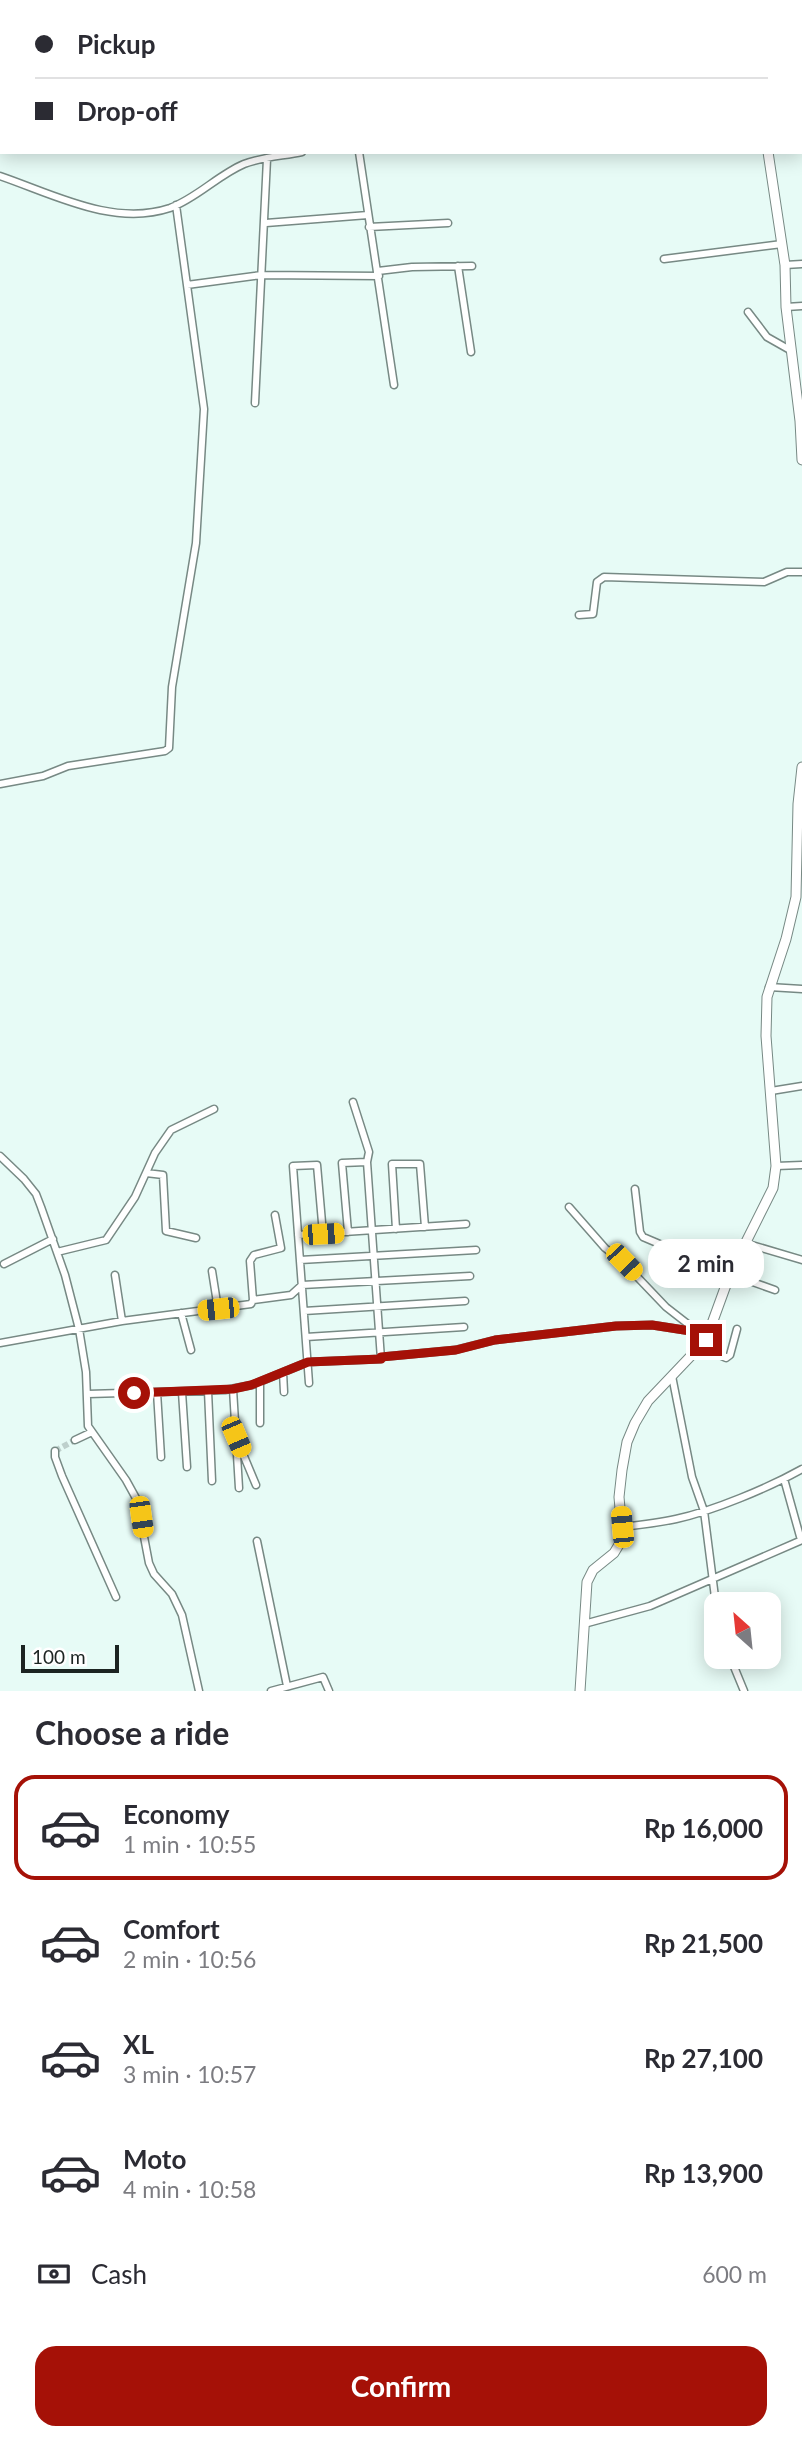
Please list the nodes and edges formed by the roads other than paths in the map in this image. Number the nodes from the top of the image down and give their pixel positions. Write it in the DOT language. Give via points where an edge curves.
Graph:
graph roads {
  1 [pos="292,154"];
  2 [pos="359,154"];
  3 [pos="768,154"];
  4 [pos="267,159"];
  5 [pos="0,176"];
  6 [pos="176,205"];
  7 [pos="368,215"];
  8 [pos="266,223"];
  9 [pos="448,223"];
  10 [pos="369,227"];
  11 [pos="782,244"];
  12 [pos="664,259"];
  13 [pos="802,264"];
  14 [pos="785,265"];
  15 [pos="458,266"];
  16 [pos="472,266"];
  17 [pos="378,274"];
  18 [pos="261,275"];
  19 [pos="187,285"];
  20 [pos="802,306"];
  21 [pos="786,307"];
  22 [pos="748,312"];
  23 [pos="790,350"];
  24 [pos="471,352"];
  25 [pos="394,384"];
  26 [pos="255,403"];
  27 [pos="801,421"];
  28 [pos="802,460"];
  29 [pos="802,572"];
  30 [pos="579,615"];
  31 [pos="802,767"];
  32 [pos="0,783"];
  33 [pos="769,988"];
  34 [pos="802,989"];
  35 [pos="802,1086"];
  36 [pos="771,1091"];
  37 [pos="352,1102"];
  38 [pos="214,1109"];
  39 [pos="0,1156"];
  40 [pos="367,1162"];
  41 [pos="802,1165"];
  42 [pos="776,1166"];
  43 [pos="146,1172"];
  44 [pos="635,1189"];
  45 [pos="569,1206"];
  46 [pos="275,1215"];
  47 [pos="466,1223"];
  48 [pos="425,1227"];
  49 [pos="396,1229"];
  50 [pos="372,1231"];
  51 [pos="348,1232"];
  52 [pos="323,1234"];
  53 [pos="298,1235"];
  54 [pos="196,1238"];
  55 [pos="53,1239"];
  56 [pos="745,1243"];
  57 [pos="476,1250"];
  58 [pos="57,1252"];
  59 [pos="374,1257"];
  60 [pos="802,1260"];
  61 [pos="300,1261"];
  62 [pos="4,1264"];
  63 [pos="212,1271"];
  64 [pos="730,1274"];
  65 [pos="115,1275"];
  66 [pos="470,1276"];
  67 [pos="376,1282"];
  68 [pos="302,1285"];
  69 [pos="775,1290"];
  70 [pos="253,1300"];
  71 [pos="465,1301"];
  72 [pos="378,1308"];
  73 [pos="218,1309"];
  74 [pos="304,1311"];
  75 [pos="181,1313"];
  76 [pos="122,1321"];
  77 [pos="464,1327"];
  78 [pos="79,1329"];
  79 [pos="737,1329"];
  80 [pos="694,1330"];
  81 [pos="380,1334"];
  82 [pos="710,1334"];
  83 [pos="306,1337"];
  84 [pos="0,1343"];
  85 [pos="701,1347"];
  86 [pos="191,1350"];
  87 [pos="381,1357"];
  88 [pos="308,1362"];
  89 [pos="283,1372"];
  90 [pos="672,1376"];
  91 [pos="260,1382"];
  92 [pos="309,1382"];
  93 [pos="233,1389"];
  94 [pos="208,1391"];
  95 [pos="157,1392"];
  96 [pos="182,1392"];
  97 [pos="284,1392"];
  98 [pos="88,1394"];
  99 [pos="260,1423"];
  100 [pos="92,1432"];
  101 [pos="236,1437"];
  102 [pos="75,1440"];
  103 [pos="55,1451"];
  104 [pos="160,1457"];
  105 [pos="187,1467"];
  106 [pos="802,1469"];
  107 [pos="784,1479"];
  108 [pos="212,1481"];
  109 [pos="256,1485"];
  110 [pos="239,1488"];
  111 [pos="704,1511"];
  112 [pos="622,1527"];
  113 [pos="802,1540"];
  114 [pos="257,1541"];
  115 [pos="711,1580"];
  116 [pos="713,1592"];
  117 [pos="116,1597"];
  118 [pos="584,1624"];
  119 [pos="735,1670"];
  120 [pos="287,1686"];
  121 [pos="199,1691"];
  122 [pos="271,1691"];
  123 [pos="329,1691"];
  124 [pos="580,1691"];
  125 [pos="744,1691"];
  1 -- 4 [label="street"];
  2 -- 7 [label="street"];
  3 -- 11 [label="main road"];
  4 -- 6 [label="street" via="245,164"];
  4 -- 8 [label="street"];
  5 -- 6 [label="street" via="112,212 154,212"];
  6 -- 19 [label="street"];
  7 -- 8 [label="street"];
  7 -- 10 [label="street"];
  8 -- 18 [label="street"];
  9 -- 10 [label="street"];
  10 -- 17 [label="street"];
  11 -- 12 [label="street"];
  11 -- 14 [label="main road"];
  13 -- 14 [label="street"];
  14 -- 21 [label="main road"];
  15 -- 16 [label="street"];
  15 -- 17 [label="street" via="412,267"];
  15 -- 24 [label="street"];
  17 -- 18 [label="street"];
  17 -- 25 [label="street"];
  18 -- 19 [label="street"];
  18 -- 26 [label="street"];
  19 -- 32 [label="street" via="204,409 196,543 172,687 169,748 68,765 43,776"];
  20 -- 21 [label="street"];
  21 -- 23 [label="main road"];
  22 -- 23 [label="street" via="767,337"];
  23 -- 27 [label="main road"];
  27 -- 28 [label="main road"];
  29 -- 30 [label="street" via="788,572 764,582 604,577 597,582 593,614"];
  31 -- 33 [label="main road" via="796,897"];
  33 -- 34 [label="street"];
  33 -- 36 [label="main road" via="766,1036"];
  35 -- 36 [label="street"];
  36 -- 42 [label="main road"];
  37 -- 40 [label="street" via="369,1152"];
  38 -- 43 [label="street" via="171,1130"];
  39 -- 55 [label="street" via="36,1194"];
  40 -- 50 [label="street"];
  40 -- 51 [label="street" via="342,1163"];
  41 -- 42 [label="street"];
  42 -- 56 [label="main road" via="773,1188"];
  43 -- 54 [label="street" via="163,1175 166,1231"];
  43 -- 58 [label="street" via="106,1240"];
  44 -- 64 [label="street" via="643,1237"];
  45 -- 80 [label="street" via="605,1248"];
  46 -- 70 [label="street" via="281,1248 254,1255 248,1264"];
  47 -- 48 [label="street"];
  48 -- 49 [label="street"];
  48 -- 49 [label="street" via="421,1164 392,1164"];
  49 -- 50 [label="street"];
  50 -- 51 [label="street"];
  50 -- 59 [label="street"];
  51 -- 52 [label="street"];
  52 -- 53 [label="street"];
  52 -- 53 [label="street" via="317,1165 293,1166"];
  53 -- 61 [label="street"];
  55 -- 58 [label="street"];
  55 -- 62 [label="street"];
  56 -- 60 [label="street"];
  56 -- 64 [label="main road"];
  57 -- 59 [label="street"];
  58 -- 78 [label="street"];
  59 -- 61 [label="street"];
  59 -- 67 [label="street"];
  61 -- 68 [label="street"];
  63 -- 73 [label="street"];
  64 -- 69 [label="street"];
  64 -- 82 [label="main road"];
  65 -- 76 [label="street"];
  66 -- 67 [label="street"];
  67 -- 68 [label="street"];
  67 -- 72 [label="street"];
  68 -- 70 [label="street" via="291,1295"];
  68 -- 74 [label="street"];
  70 -- 73 [label="street" via="247,1306"];
  71 -- 72 [label="street"];
  72 -- 74 [label="street"];
  72 -- 81 [label="street"];
  73 -- 75 [label="street"];
  74 -- 83 [label="street"];
  75 -- 76 [label="street"];
  75 -- 86 [label="street"];
  76 -- 78 [label="street"];
  77 -- 81 [label="street"];
  78 -- 84 [label="street"];
  78 -- 98 [label="street"];
  79 -- 85 [label="street" via="729,1357"];
  80 -- 82 [label="street"];
  80 -- 87 [label="street" via="616,1326"];
  81 -- 83 [label="street"];
  81 -- 87 [label="street"];
  82 -- 85 [label="main road"];
  83 -- 88 [label="street"];
  85 -- 90 [label="main road"];
  87 -- 88 [label="street"];
  88 -- 89 [label="street"];
  88 -- 92 [label="street"];
  89 -- 91 [label="street"];
  89 -- 97 [label="street"];
  90 -- 111 [label="street" via="692,1477"];
  90 -- 112 [label="main road" via="641,1411 627,1442 619,1497"];
  91 -- 93 [label="street"];
  91 -- 99 [label="street"];
  93 -- 94 [label="street"];
  93 -- 101 [label="street"];
  94 -- 96 [label="street"];
  94 -- 108 [label="street"];
  95 -- 96 [label="street"];
  95 -- 98 [label="street"];
  95 -- 104 [label="street"];
  96 -- 105 [label="street"];
  98 -- 100 [label="street" via="87,1419"];
  100 -- 102 [label="street"];
  100 -- 121 [label="street" via="137,1500 149,1563 172,1594 185,1626"];
  101 -- 109 [label="street"];
  101 -- 110 [label="street"];
  103 -- 117 [label="street"];
  106 -- 107 [label="street"];
  107 -- 111 [label="street"];
  107 -- 113 [label="street"];
  111 -- 112 [label="street"];
  111 -- 115 [label="street"];
  112 -- 118 [label="main road" via="618,1547 587,1582"];
  113 -- 115 [label="street"];
  114 -- 120 [label="street"];
  115 -- 116 [label="street"];
  115 -- 118 [label="street" via="650,1606"];
  118 -- 124 [label="main road"];
  119 -- 125 [label="street"];
  120 -- 122 [label="street"];
  120 -- 123 [label="street" via="323,1677"];
}
